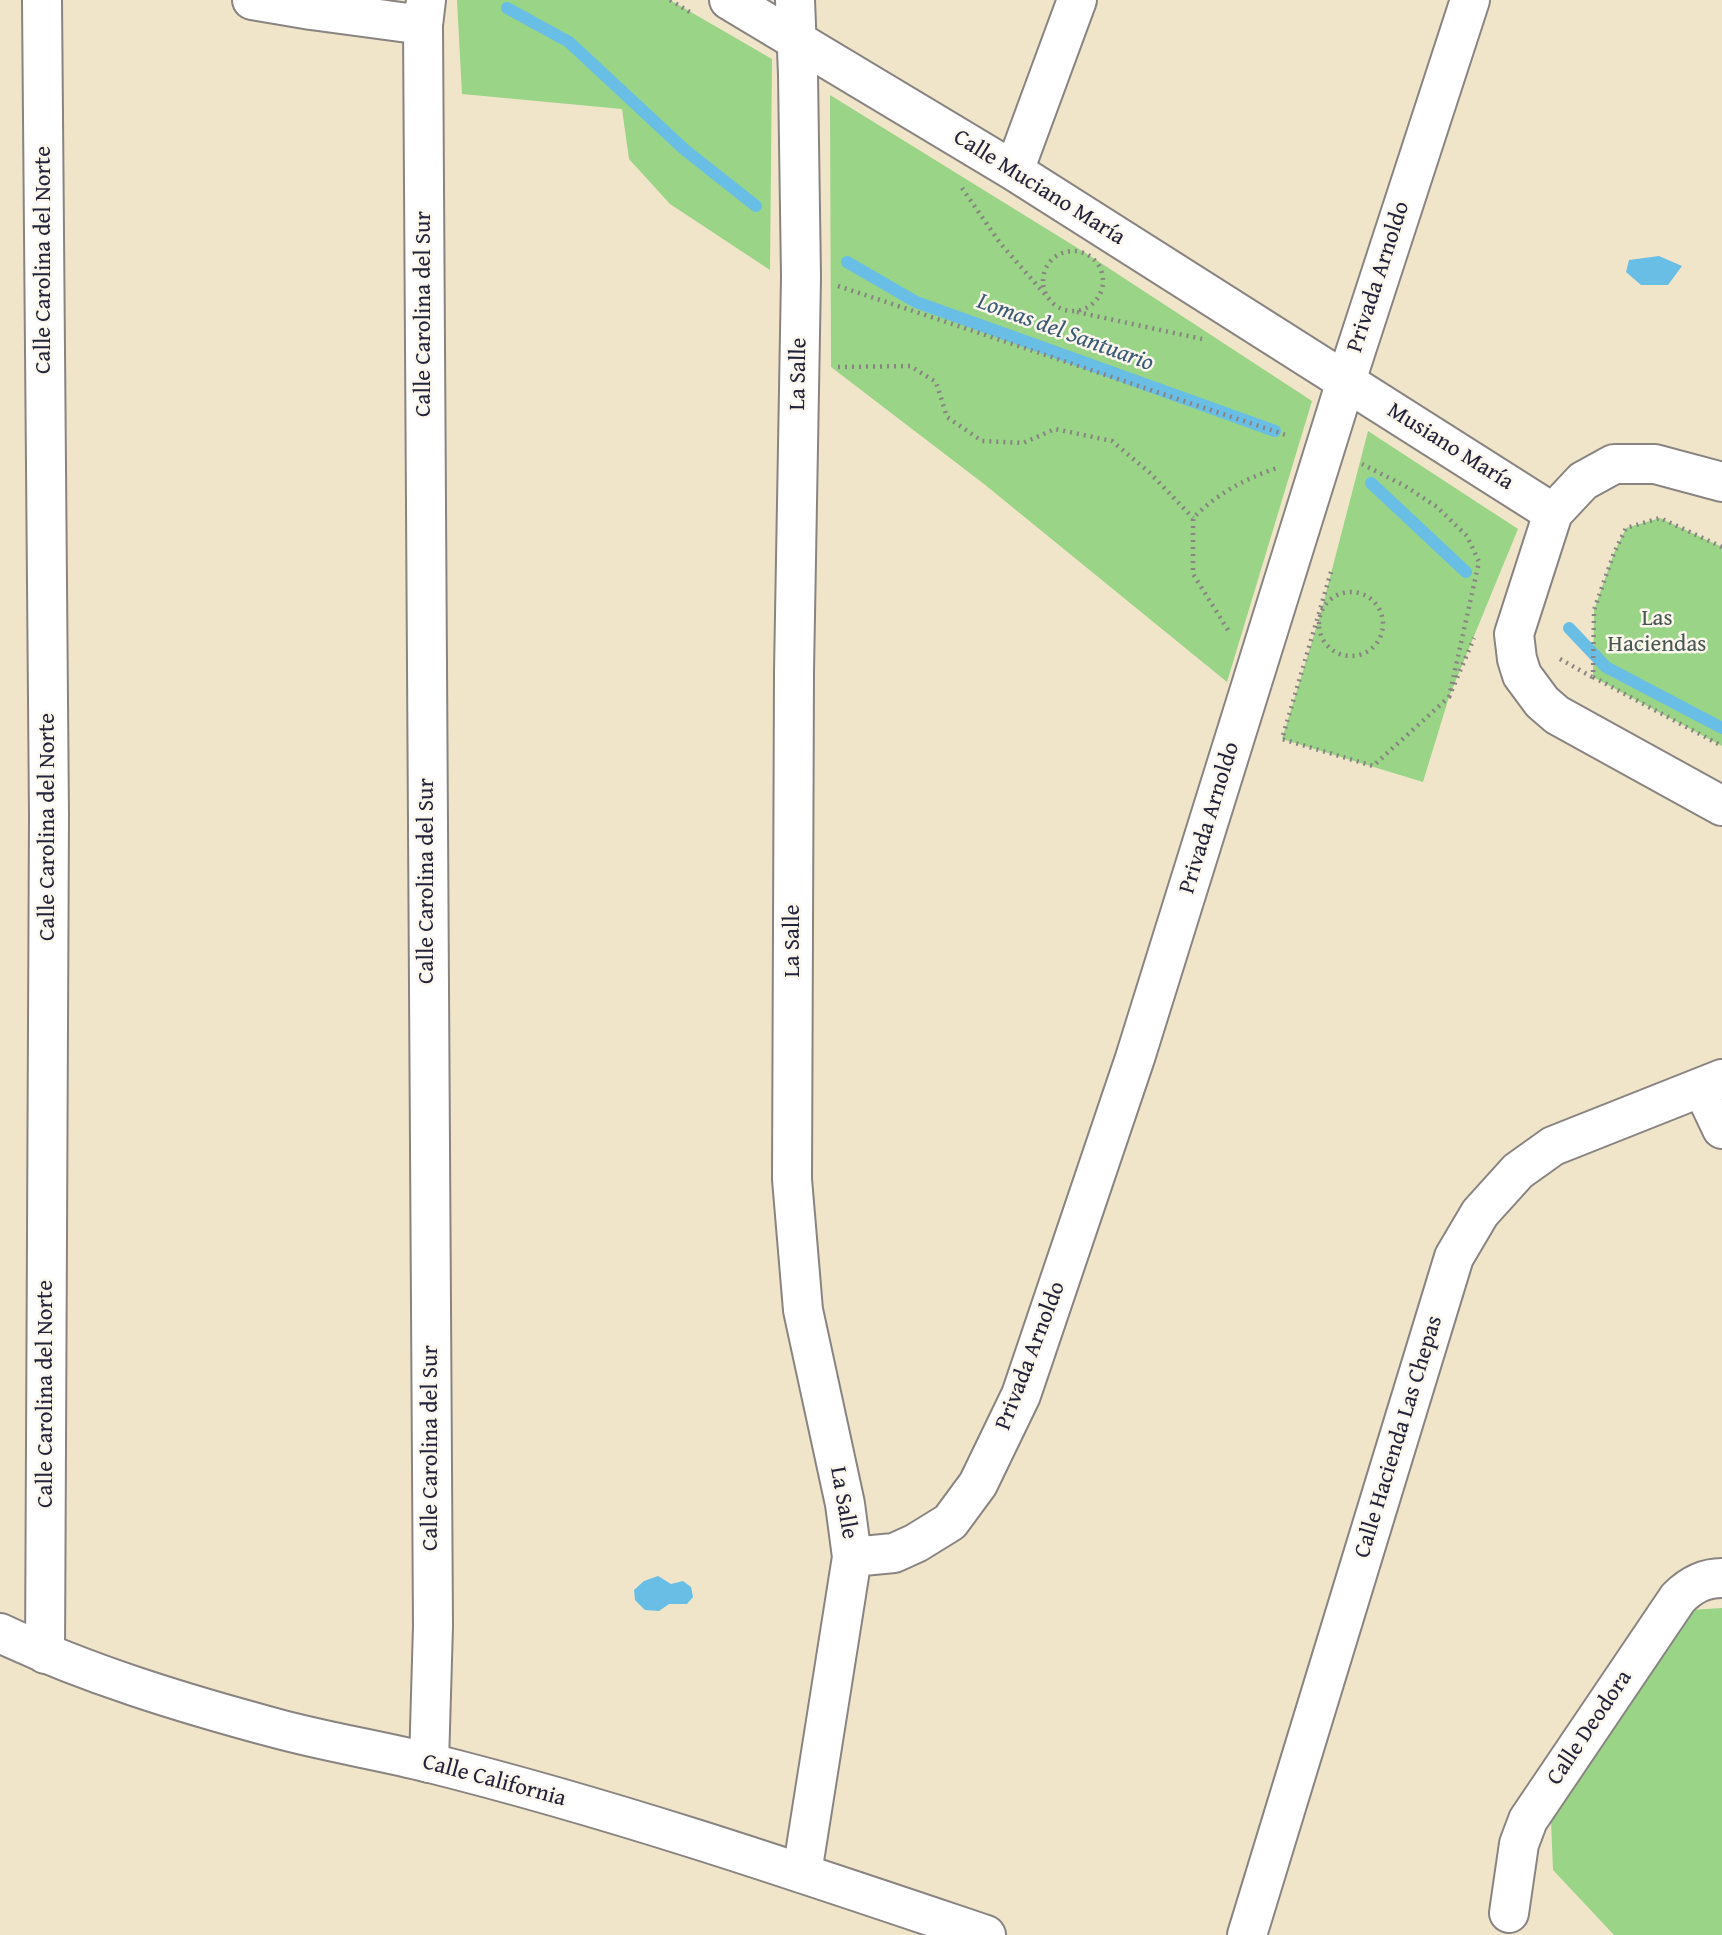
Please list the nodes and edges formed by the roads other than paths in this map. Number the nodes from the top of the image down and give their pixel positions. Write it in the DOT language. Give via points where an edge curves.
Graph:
graph roads {
  1 [pos="42,0"];
  2 [pos="252,0"];
  3 [pos="729,0"];
  4 [pos="795,0"];
  5 [pos="1077,0"];
  6 [pos="1470,0"];
  7 [pos="424,13"];
  8 [pos="795,37"];
  9 [pos="1014,171"];
  10 [pos="1346,381"];
  11 [pos="1722,482"];
  12 [pos="1553,513"];
  13 [pos="1722,806"];
  14 [pos="1712,1083"];
  15 [pos="1722,1129"];
  16 [pos="852,1557"];
  17 [pos="1722,1578"];
  18 [pos="0,1633"];
  19 [pos="45,1654"];
  20 [pos="429,1763"];
  21 [pos="802,1872"];
  22 [pos="1509,1913"];
  23 [pos="986,1935"];
  24 [pos="1247,1935"];
  1 -- 19 [label="street, Calle Carolina del Norte" via="49,815"];
  2 -- 7 [label="street" via="311,10"];
  3 -- 8 [label="street, Calle Muciano María"];
  4 -- 8 [label="street, La Salle"];
  5 -- 9 [label="street"];
  6 -- 10 [label="street, Privada Arnoldo"];
  7 -- 20 [label="street, Calle Carolina del Sur" via="433,1626"];
  8 -- 9 [label="street, Calle Muciano María"];
  8 -- 16 [label="street, La Salle" via="801,277 792,1179 803,1310"];
  9 -- 10 [label="street, Calle Muciano María"];
  10 -- 12 [label="street, Musiano María"];
  10 -- 16 [label="street, Privada Arnoldo" via="1135,1058 1021,1395 978,1484 950,1522 894,1553"];
  11 -- 12 [label="street" via="1655,464 1614,464 1583,481"];
  12 -- 13 [label="street" via="1514,634 1522,675 1557,715"];
  14 -- 15 [label="street"];
  14 -- 24 [label="street, Calle Hacienda Las Chepas" via="1553,1146 1518,1171 1480,1213 1454,1257"];
  16 -- 21 [label="street, La Salle"];
  17 -- 22 [label="street, Calle Deodora" via="1698,1583 1678,1598 1528,1820 1519,1844"];
  18 -- 19 [label="street, Calle California"];
  19 -- 20 [label="street, Calle California" via="276,1729"];
  20 -- 21 [label="street, Calle California" via="613,1813"];
  21 -- 23 [label="street, Calle California"];
}
